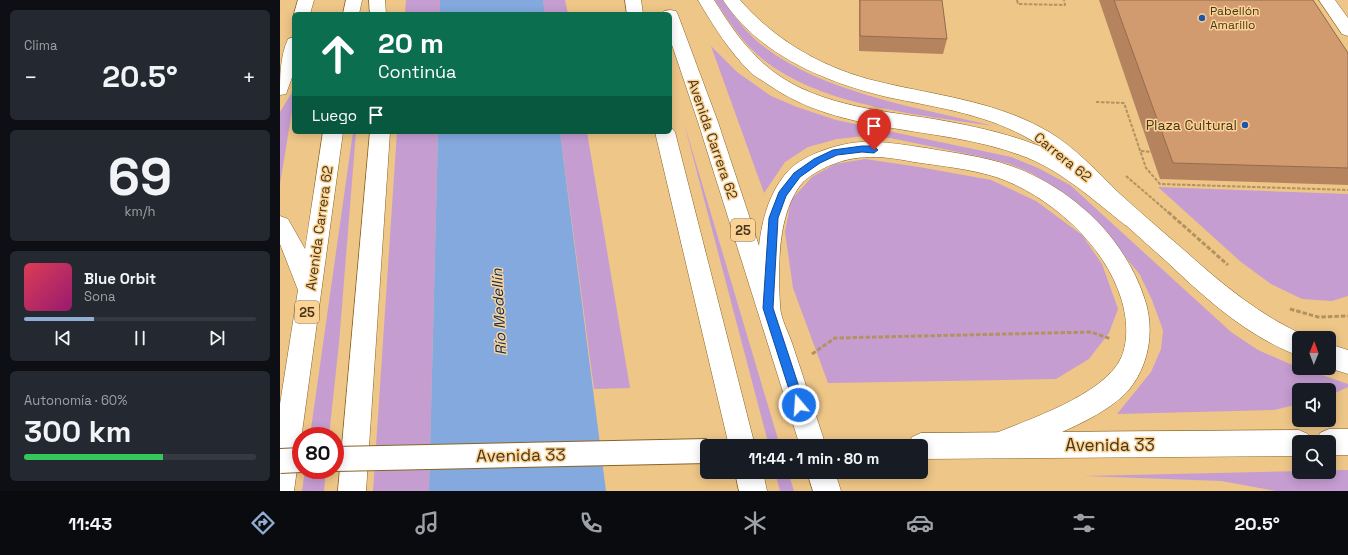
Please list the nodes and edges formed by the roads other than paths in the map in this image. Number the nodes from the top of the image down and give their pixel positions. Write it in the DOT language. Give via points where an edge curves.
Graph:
graph roads {
  1 [pos="306,0"];
  2 [pos="354,0"];
  3 [pos="377,0"];
  4 [pos="632,0"];
  5 [pos="665,0"];
  6 [pos="706,0"];
  7 [pos="731,0"];
  8 [pos="1327,0"];
  9 [pos="303,12"];
  10 [pos="352,12"];
  11 [pos="378,12"];
  12 [pos="635,12"];
  13 [pos="669,12"];
  14 [pos="672,20"];
  15 [pos="1348,30"];
  16 [pos="292,50"];
  17 [pos="280,89"];
  18 [pos="333,134"];
  19 [pos="380,134"];
  20 [pos="665,134"];
  21 [pos="1133,219"];
  22 [pos="280,225"];
  23 [pos="310,291"];
  24 [pos="768,308"];
  25 [pos="1292,342"];
  26 [pos="1336,358"];
  27 [pos="1348,362"];
  28 [pos="740,439"];
  29 [pos="811,439"];
  30 [pos="1336,442"];
  31 [pos="1348,442"];
  32 [pos="1292,443"];
  33 [pos="1000,444"];
  34 [pos="928,446"];
  35 [pos="700,451"];
  36 [pos="292,460"];
  37 [pos="344,460"];
  38 [pos="280,461"];
  39 [pos="751,479"];
  40 [pos="823,479"];
  41 [pos="280,491"];
  42 [pos="352,491"];
  43 [pos="754,491"];
  44 [pos="827,491"];
  1 -- 9 [label="main road"];
  2 -- 10 [label="main road"];
  3 -- 11 [label="main road"];
  4 -- 12 [label="main road"];
  5 -- 13 [label="main road, Avenida Carrera 62 / 25"];
  6 -- 21 [label="main road" via="730,39 751,63 773,81 800,95 831,108 968,133 1008,143 1043,156 1073,174"];
  7 -- 21 [label="main road, Carrera 62" via="744,17 762,33 801,59 825,71 868,86 987,112 1032,131 1077,164"];
  8 -- 15 [label="main road"];
  14 -- 24 [label="main road, Avenida Carrera 62 / 25"];
  16 -- 17 [label="main road"];
  18 -- 23 [label="main road, Avenida Carrera 62 / 25"];
  19 -- 42 [label="main road"];
  20 -- 28 [label="main road"];
  21 -- 25 [label="main road, Carrera 62" via="1239,312 1261,327"];
  22 -- 23 [label="main road" via="287,234"];
  23 -- 41 [label="main road, Avenida Carrera 62 / 25"];
  24 -- 29 [label="main road, Avenida Carrera 62 / 25"];
  24 -- 33 [label="main road" via="774,218 782,195 797,175 836,152 862,149 899,151 989,167 1021,179 1052,196 1096,235 1111,253 1133,297 1139,327 1137,346 1131,364 1116,384 1088,405"];
  26 -- 27 [label="main road"];
  30 -- 31 [label="main road"];
  32 -- 33 [label="main road, Avenida 33"];
  33 -- 34 [label="main road, Avenida 33"];
  35 -- 37 [label="main road, Avenida 33, bridge"];
  36 -- 38 [label="main road, bridge"];
  39 -- 43 [label="main road"];
  40 -- 44 [label="main road"];
}
